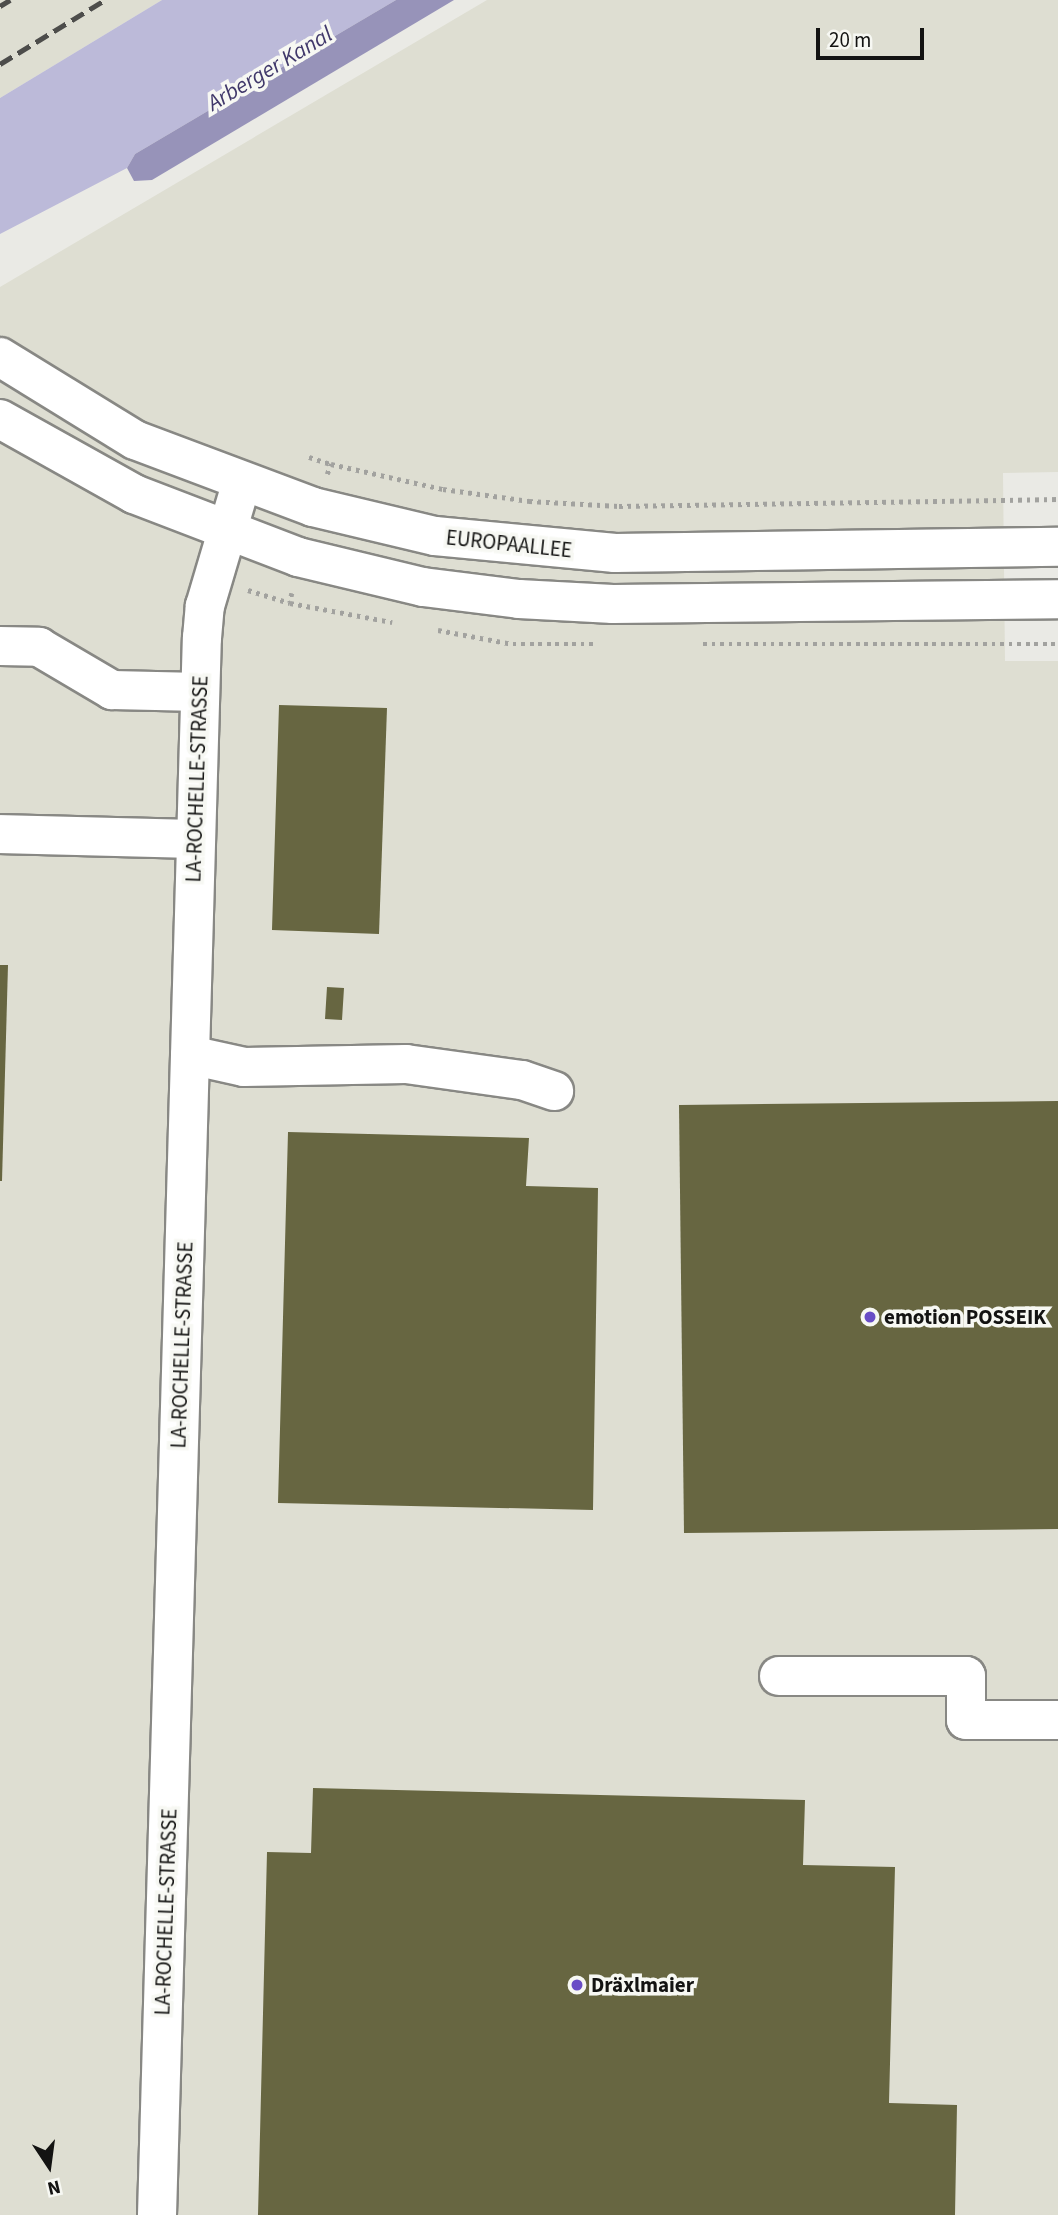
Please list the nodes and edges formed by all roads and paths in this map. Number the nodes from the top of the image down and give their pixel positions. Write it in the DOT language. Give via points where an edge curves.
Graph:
graph roads {
  1 [pos="0,357"];
  2 [pos="0,419"];
  3 [pos="309,457"];
  4 [pos="331,464"];
  5 [pos="242,481"];
  6 [pos="226,529"];
  7 [pos="1058,547"];
  8 [pos="1058,599"];
  9 [pos="0,646"];
  10 [pos="200,692"];
  11 [pos="0,834"];
  12 [pos="195,839"];
  13 [pos="190,1055"];
  14 [pos="554,1091"];
  15 [pos="779,1676"];
  16 [pos="1058,1720"];
  17 [pos="157,2215"];
  1 -- 5 [label="street, EUROPAALLEE" via="135,440"];
  2 -- 6 [label="street" via="134,494"];
  3 -- 4 [label="path"];
  5 -- 6 [label="street, LA-ROCHELLE-STRASSE"];
  5 -- 7 [label="street, EUROPAALLEE" via="313,507 435,537 524,548 628,553"];
  6 -- 8 [label="street" via="298,557 398,581 519,600 613,604"];
  6 -- 10 [label="street, LA-ROCHELLE-STRASSE" via="205,606"];
  9 -- 10 [label="street" via="38,647 112,690"];
  10 -- 12 [label="street, LA-ROCHELLE-STRASSE"];
  11 -- 12 [label="street"];
  12 -- 13 [label="street, LA-ROCHELLE-STRASSE"];
  13 -- 14 [label="street" via="244,1067 406,1064 522,1080"];
  13 -- 17 [label="street, LA-ROCHELLE-STRASSE"];
  15 -- 16 [label="street" via="966,1676 965,1720"];
}
